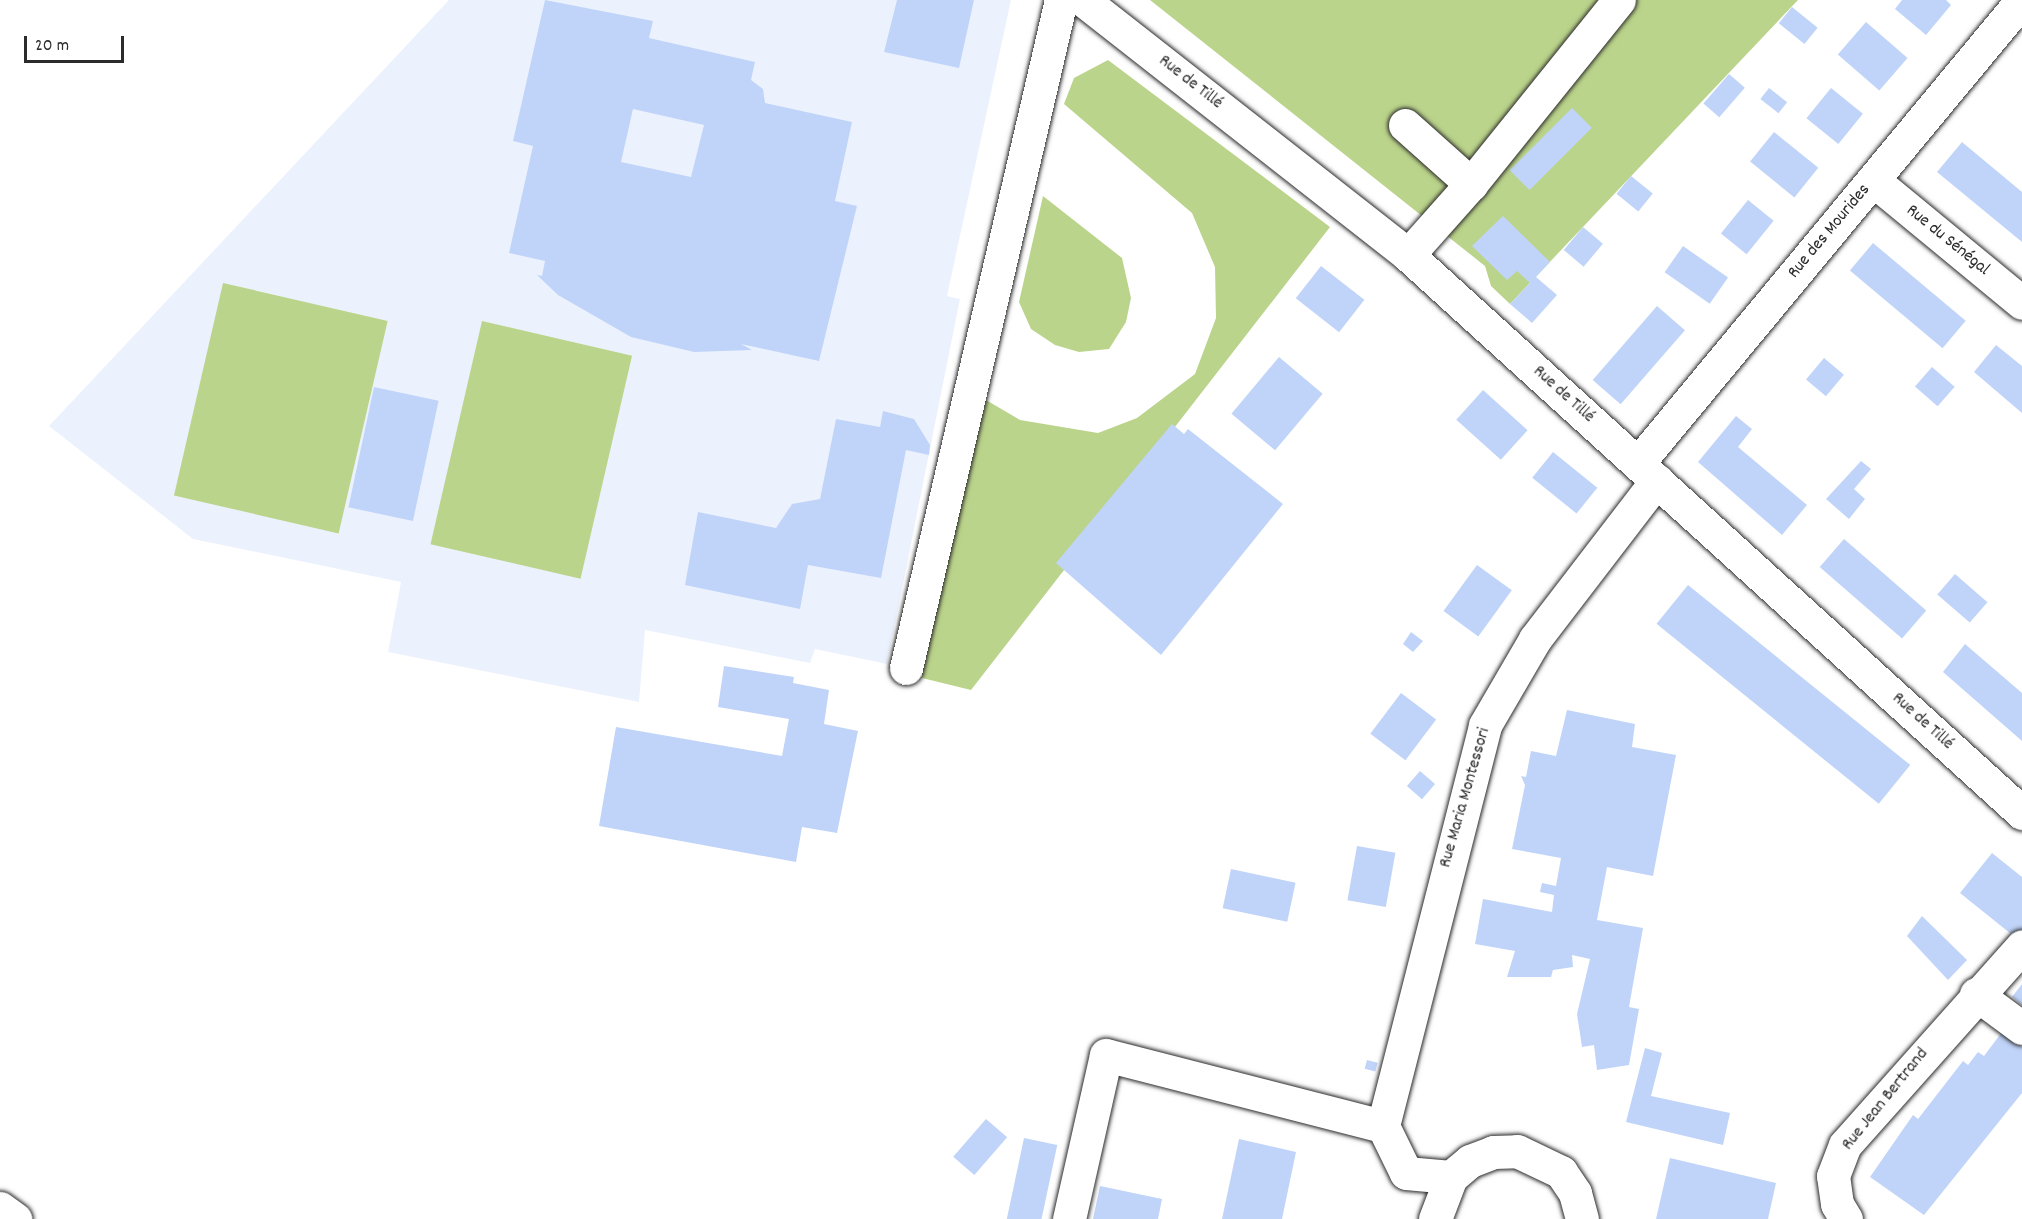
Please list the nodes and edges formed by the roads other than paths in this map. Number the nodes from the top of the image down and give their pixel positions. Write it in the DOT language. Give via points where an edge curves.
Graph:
graph roads {
  1 [pos="1061,0"];
  2 [pos="1083,0"];
  3 [pos="1619,0"];
  4 [pos="2022,0"];
  5 [pos="1405,125"];
  6 [pos="1872,180"];
  7 [pos="1472,184"];
  8 [pos="1408,255"];
  9 [pos="2022,303"];
  10 [pos="1648,472"];
  11 [pos="906,668"];
  12 [pos="2022,813"];
  13 [pos="2022,946"];
  14 [pos="1976,994"];
  15 [pos="2022,1028"];
  16 [pos="1383,1126"];
  17 [pos="1451,1177"];
  18 [pos="0,1208"];
  19 [pos="15,1219"];
  20 [pos="1069,1219"];
  21 [pos="1435,1219"];
  22 [pos="1582,1219"];
  23 [pos="1846,1219"];
  1 -- 11 [label="street"];
  2 -- 8 [label="street, Rue de Tillé"];
  3 -- 7 [label="street"];
  4 -- 6 [label="street, Rue des Mourides"];
  5 -- 7 [label="street"];
  6 -- 9 [label="street, Rue du Sénégal"];
  6 -- 10 [label="street, Rue des Mourides"];
  7 -- 8 [label="street"];
  8 -- 10 [label="street, Rue de Tillé"];
  10 -- 12 [label="street, Rue de Tillé"];
  10 -- 16 [label="street, Rue Maria Montessori" via="1535,639 1485,725"];
  13 -- 14 [label="street, Rue Jean Bertrand"];
  14 -- 15 [label="street"];
  14 -- 23 [label="street, Rue Jean Bertrand" via="1845,1145 1833,1176 1837,1204"];
  16 -- 17 [label="street" via="1406,1173"];
  16 -- 20 [label="street" via="1106,1055"];
  17 -- 21 [label="street"];
  17 -- 22 [label="street" via="1492,1152 1541,1158 1575,1192"];
  18 -- 19 [label="street"];
}
